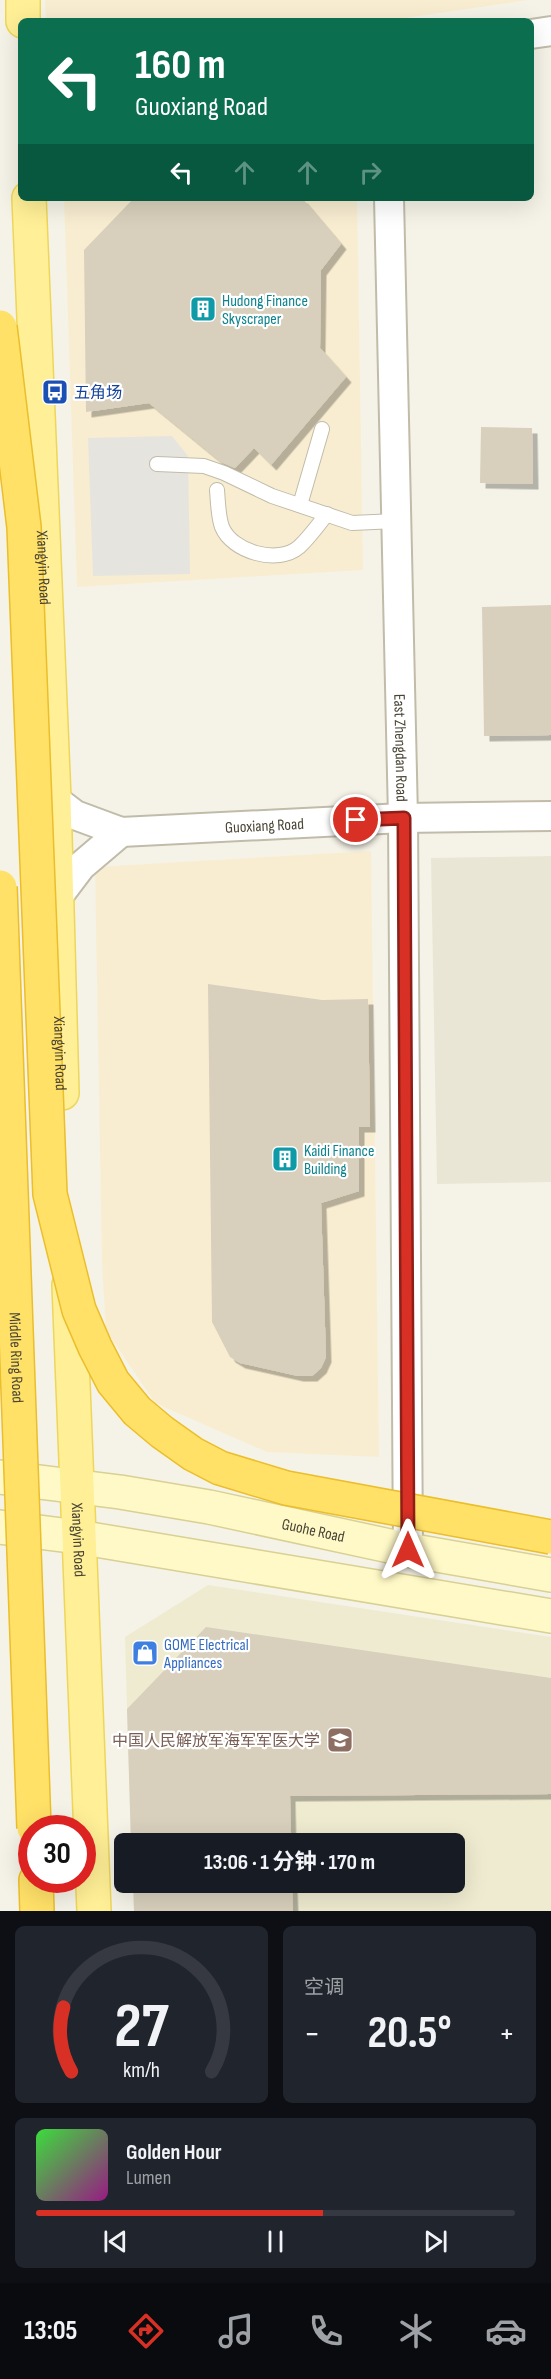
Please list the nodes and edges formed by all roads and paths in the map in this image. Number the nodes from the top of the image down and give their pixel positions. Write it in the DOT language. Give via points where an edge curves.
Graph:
graph roads {
  1 [pos="23,0"];
  2 [pos="23,18"];
  3 [pos="551,31"];
  4 [pos="534,34"];
  5 [pos="28,201"];
  6 [pos="389,201"];
  7 [pos="0,327"];
  8 [pos="322,429"];
  9 [pos="157,464"];
  10 [pos="217,490"];
  11 [pos="300,505"];
  12 [pos="327,514"];
  13 [pos="396,521"];
  14 [pos="54,799"];
  15 [pos="551,816"];
  16 [pos="404,818"];
  17 [pos="121,832"];
  18 [pos="0,887"];
  19 [pos="56,898"];
  20 [pos="0,1477"];
  21 [pos="75,1487"];
  22 [pos="0,1527"];
  23 [pos="78,1537"];
  24 [pos="551,1537"];
  25 [pos="408,1550"];
  26 [pos="551,1575"];
  27 [pos="551,1616"];
  28 [pos="34,1815"];
  29 [pos="36,1893"];
  30 [pos="37,1911"];
  31 [pos="94,1911"];
  1 -- 2 [label="main road"];
  3 -- 4 [label="street"];
  5 -- 14 [label="main road, Xiangyin Road"];
  6 -- 13 [label="street, East Zhengdan Road"];
  7 -- 24 [label="highway, bridge" via="24,527 50,1194 79,1310 95,1347 113,1382 137,1411 192,1454 220,1468 286,1488"];
  8 -- 11 [label="lane"];
  9 -- 11 [label="lane" via="204,466"];
  10 -- 12 [label="lane" via="221,526 230,540 267,555 298,548"];
  11 -- 12 [label="lane"];
  12 -- 13 [label="lane" via="352,523"];
  13 -- 16 [label="street, East Zhengdan Road"];
  14 -- 17 [label="street, Guoxiang Road" via="75,815"];
  14 -- 19 [label="main road, Xiangyin Road"];
  15 -- 16 [label="street, Guoxiang Road"];
  16 -- 17 [label="street, Guoxiang Road"];
  16 -- 25 [label="street, East Zhengdan Road"];
  17 -- 19 [label="street" via="81,866"];
  18 -- 28 [label="highway, Middle Ring Road, bridge"];
  19 -- 21 [label="main road, Xiangyin Road"];
  20 -- 21 [label="street, Guohe Road"];
  21 -- 23 [label="main road, Xiangyin Road"];
  21 -- 25 [label="street, Guohe Road" via="209,1507"];
  22 -- 23 [label="street"];
  23 -- 27 [label="street"];
  23 -- 31 [label="main road, Xiangyin Road"];
  25 -- 26 [label="street, Guohe Road"];
  29 -- 30 [label="highway"];
}
